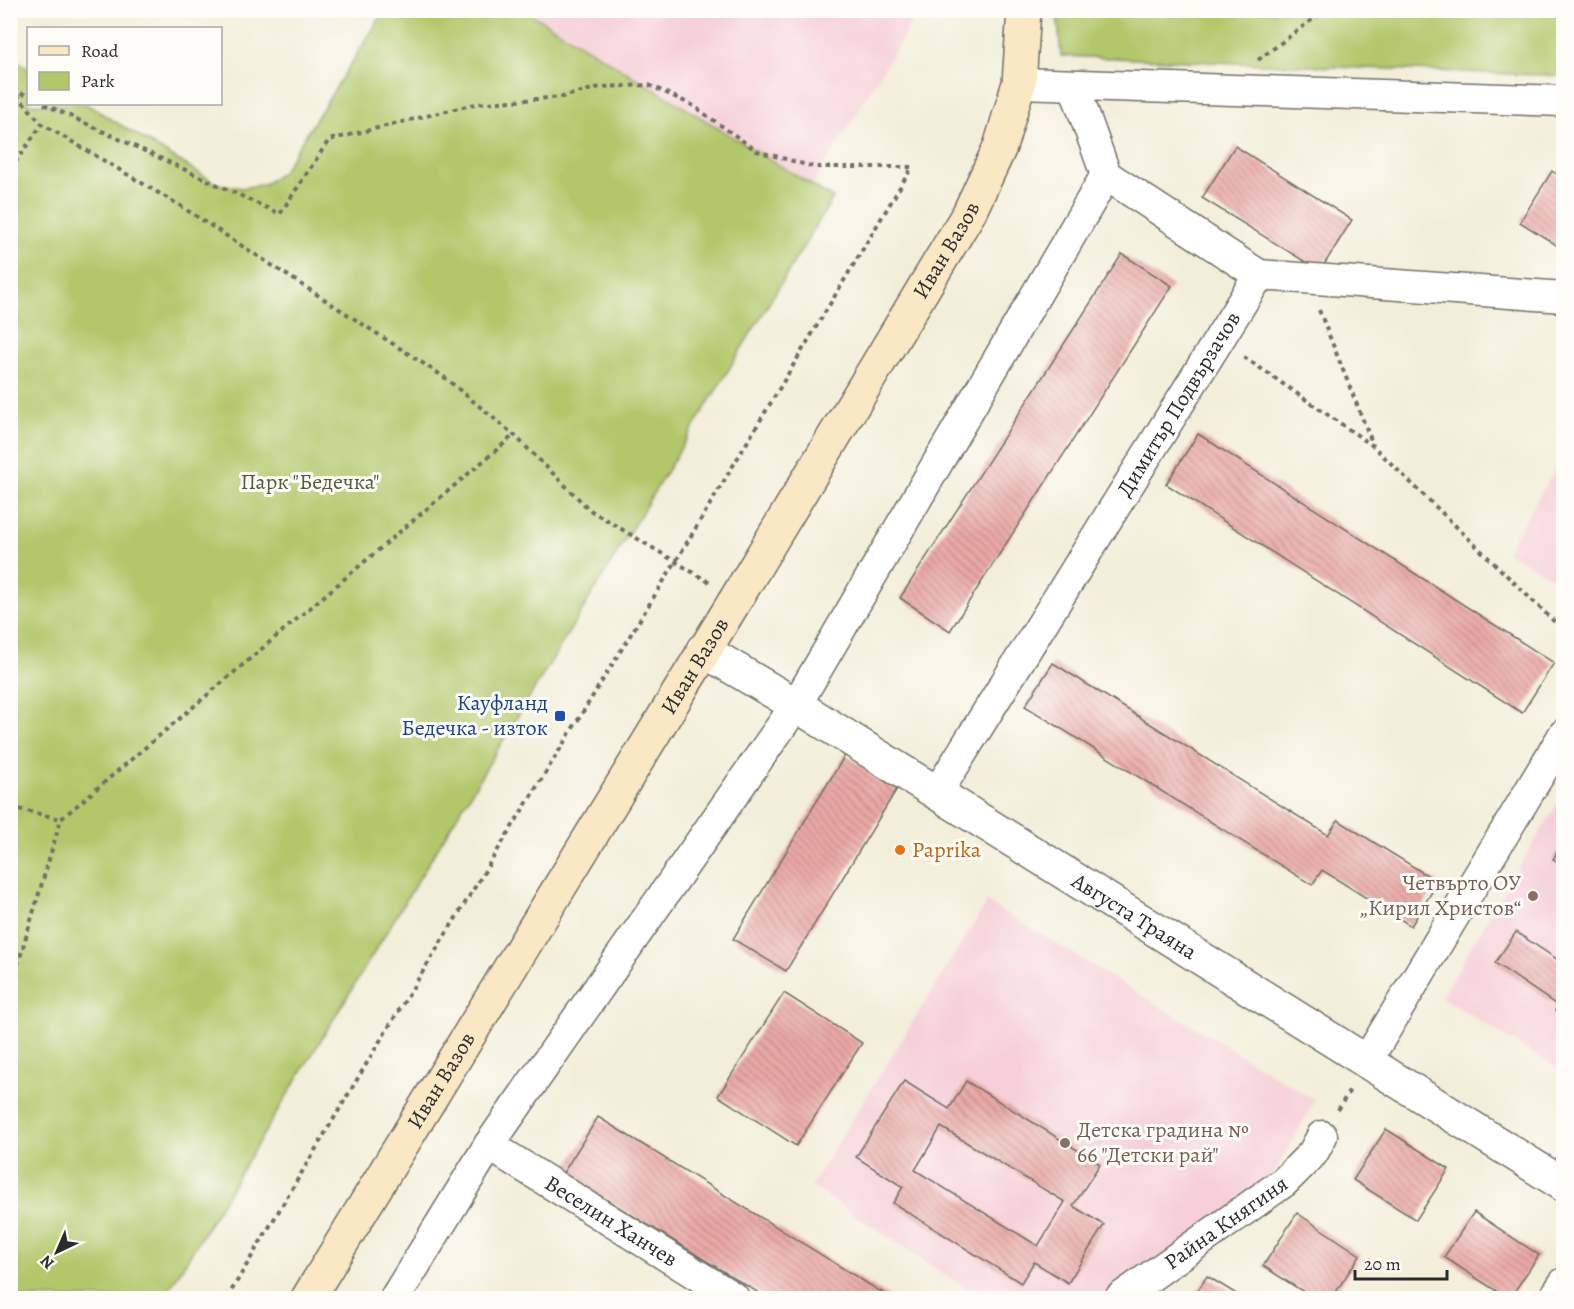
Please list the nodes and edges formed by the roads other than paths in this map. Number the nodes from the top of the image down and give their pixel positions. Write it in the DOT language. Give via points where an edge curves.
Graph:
graph roads {
  1 [pos="1024,10"];
  2 [pos="1019,83"];
  3 [pos="1074,86"];
  4 [pos="1563,101"];
  5 [pos="1106,175"];
  6 [pos="1259,275"];
  7 [pos="1563,297"];
  8 [pos="704,650"];
  9 [pos="796,705"];
  10 [pos="1563,734"];
  11 [pos="937,793"];
  12 [pos="1359,1075"];
  13 [pos="1328,1127"];
  14 [pos="489,1145"];
  15 [pos="1563,1185"];
  16 [pos="1563,1283"];
  17 [pos="308,1299"];
  18 [pos="395,1299"];
  19 [pos="734,1299"];
  20 [pos="1120,1299"];
  21 [pos="1554,1299"];
  1 -- 2 [label="main road, Иван Вазов"];
  2 -- 3 [label="street"];
  2 -- 8 [label="main road, Иван Вазов" via="1000,147 969,213"];
  3 -- 4 [label="street"];
  3 -- 5 [label="street"];
  5 -- 6 [label="street"];
  5 -- 9 [label="street"];
  6 -- 7 [label="street"];
  6 -- 11 [label="street, Димитър Подвързачов"];
  8 -- 9 [label="street, Августа Траяна"];
  8 -- 17 [label="main road, Иван Вазов"];
  9 -- 11 [label="street, Августа Траяна"];
  9 -- 14 [label="street"];
  10 -- 12 [label="street"];
  11 -- 12 [label="street, Августа Траяна"];
  12 -- 15 [label="street, Августа Траяна"];
  13 -- 20 [label="street, Райна Княгиня" via="1313,1153 1284,1182"];
  14 -- 18 [label="street"];
  14 -- 19 [label="street, Веселин Ханчев"];
  16 -- 21 [label="street"];
}
